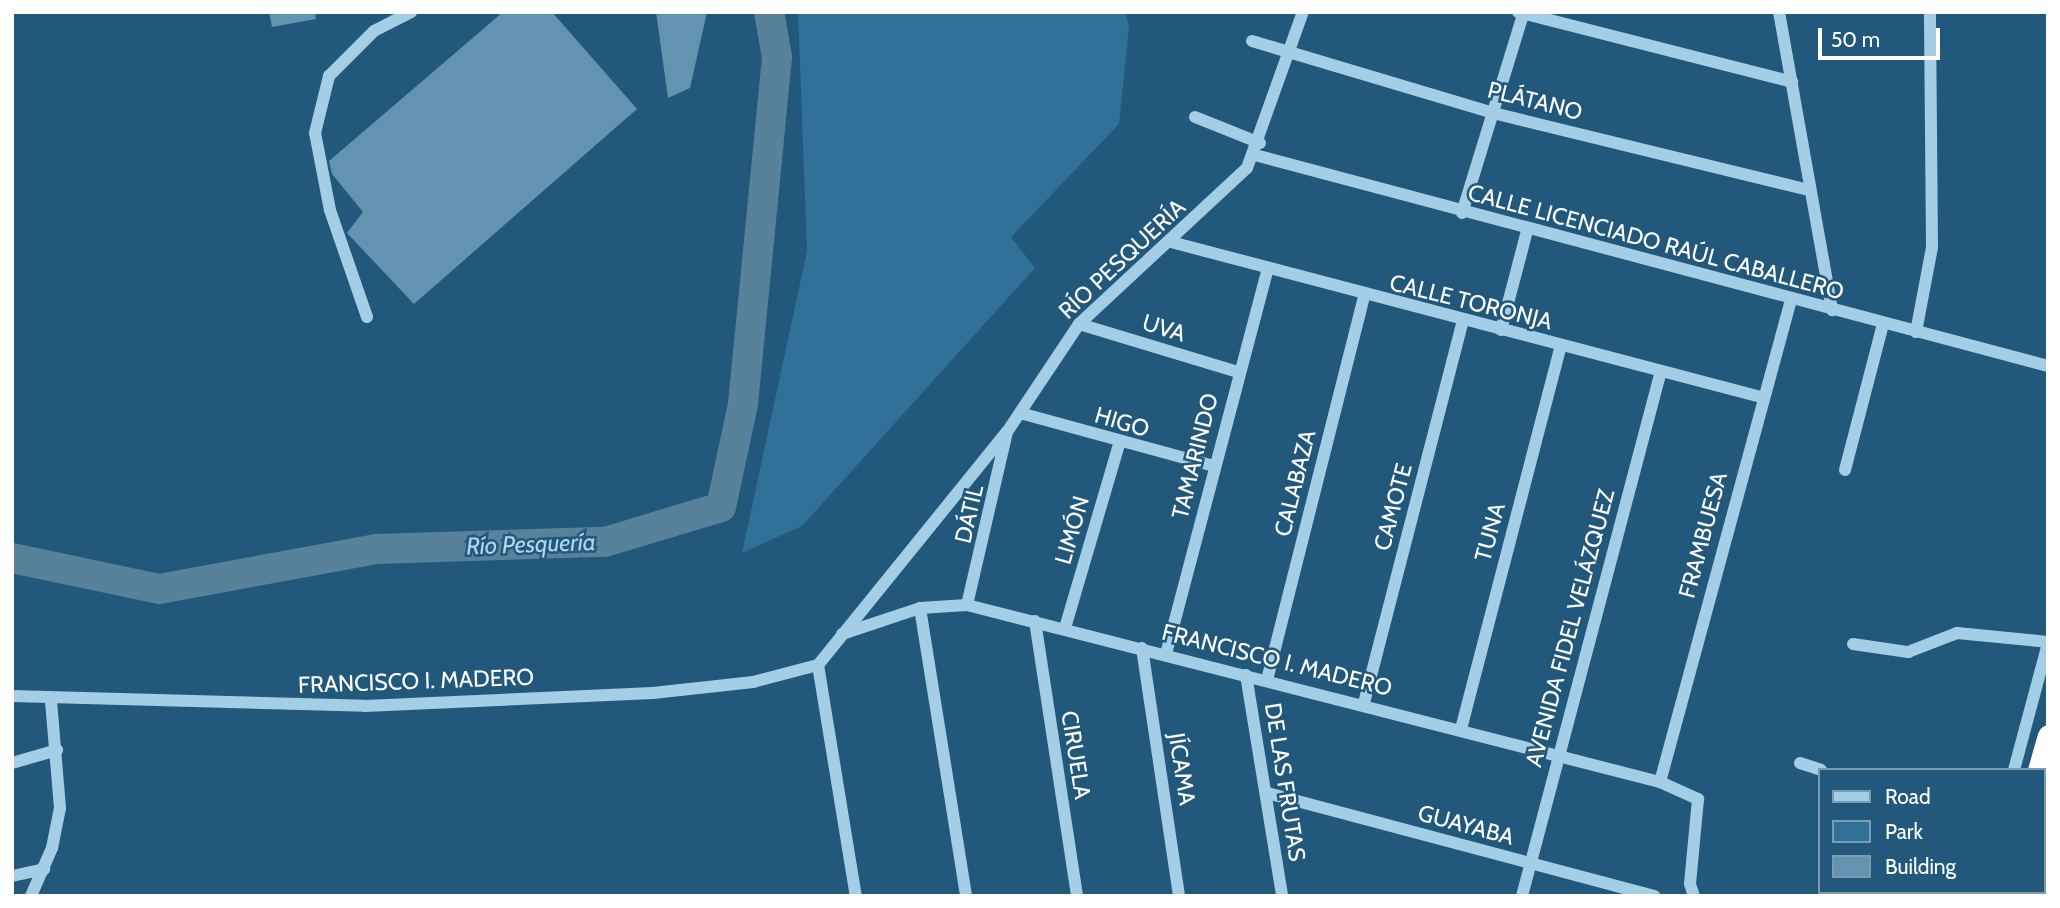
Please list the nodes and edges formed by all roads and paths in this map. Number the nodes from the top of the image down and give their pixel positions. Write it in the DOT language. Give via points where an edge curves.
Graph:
graph roads {
  1 [pos="411,12"];
  2 [pos="1303,12"];
  3 [pos="1779,12"];
  4 [pos="1930,12"];
  5 [pos="1522,13"];
  6 [pos="1252,41"];
  7 [pos="1292,54"];
  8 [pos="1792,82"];
  9 [pos="1493,113"];
  10 [pos="1195,117"];
  11 [pos="1257,149"];
  12 [pos="1811,190"];
  13 [pos="1462,213"];
  14 [pos="1527,231"];
  15 [pos="1171,242"];
  16 [pos="1268,269"];
  17 [pos="1364,296"];
  18 [pos="1791,300"];
  19 [pos="1832,310"];
  20 [pos="367,317"];
  21 [pos="1463,321"];
  22 [pos="1079,324"];
  23 [pos="1883,324"];
  24 [pos="1501,330"];
  25 [pos="1916,332"];
  26 [pos="1560,346"];
  27 [pos="2048,366"];
  28 [pos="1661,371"];
  29 [pos="1238,372"];
  30 [pos="1761,397"];
  31 [pos="1020,412"];
  32 [pos="1007,432"];
  33 [pos="1119,444"];
  34 [pos="1214,466"];
  35 [pos="1845,470"];
  36 [pos="967,605"];
  37 [pos="920,608"];
  38 [pos="1035,621"];
  39 [pos="1065,628"];
  40 [pos="842,634"];
  41 [pos="2048,642"];
  42 [pos="1853,644"];
  43 [pos="1142,648"];
  44 [pos="1166,654"];
  45 [pos="818,665"];
  46 [pos="1246,675"];
  47 [pos="1267,680"];
  48 [pos="12,696"];
  49 [pos="51,701"];
  50 [pos="1364,703"];
  51 [pos="1461,729"];
  52 [pos="2048,735"];
  53 [pos="57,750"];
  54 [pos="1557,754"];
  55 [pos="12,763"];
  56 [pos="1800,763"];
  57 [pos="2015,768"];
  58 [pos="2039,768"];
  59 [pos="1818,769"];
  60 [pos="1660,782"];
  61 [pos="1267,793"];
  62 [pos="1531,864"];
  63 [pos="44,869"];
  64 [pos="12,876"];
  65 [pos="31,896"];
  66 [pos="856,896"];
  67 [pos="966,896"];
  68 [pos="1077,896"];
  69 [pos="1179,896"];
  70 [pos="1282,896"];
  71 [pos="1522,896"];
  72 [pos="1655,896"];
  73 [pos="1694,896"];
  1 -- 20 [label="street" via="374,31 329,76 315,132 330,210"];
  2 -- 7 [label="street, RÍO PESQUERÍA"];
  3 -- 8 [label="street"];
  4 -- 25 [label="street" via="1933,247"];
  5 -- 8 [label="street"];
  5 -- 9 [label="street"];
  6 -- 7 [label="street, PLÁTANO"];
  7 -- 9 [label="street, PLÁTANO"];
  7 -- 11 [label="street, RÍO PESQUERÍA"];
  8 -- 12 [label="street"];
  9 -- 12 [label="street, PLÁTANO"];
  9 -- 13 [label="street"];
  10 -- 11 [label="street, CALLE LICENCIADO RAÚL CABALLERO"];
  11 -- 13 [label="street, CALLE LICENCIADO RAÚL CABALLERO"];
  11 -- 15 [label="street, RÍO PESQUERÍA" via="1239,178"];
  12 -- 19 [label="street"];
  13 -- 14 [label="street, CALLE LICENCIADO RAÚL CABALLERO"];
  14 -- 18 [label="street, CALLE LICENCIADO RAÚL CABALLERO"];
  14 -- 24 [label="street"];
  15 -- 16 [label="street, CALLE TORONJA"];
  15 -- 22 [label="street, RÍO PESQUERÍA"];
  16 -- 17 [label="street, CALLE TORONJA"];
  16 -- 29 [label="street, TAMARINDO"];
  17 -- 21 [label="street, CALLE TORONJA"];
  17 -- 47 [label="street, CALABAZA"];
  18 -- 19 [label="street, CALLE LICENCIADO RAÚL CABALLERO"];
  18 -- 30 [label="street, FRAMBUESA"];
  19 -- 23 [label="street, CALLE LICENCIADO RAÚL CABALLERO"];
  21 -- 24 [label="street, CALLE TORONJA"];
  21 -- 50 [label="street, CAMOTE"];
  22 -- 29 [label="street, UVA"];
  22 -- 31 [label="street, RÍO PESQUERÍA"];
  23 -- 25 [label="street, CALLE LICENCIADO RAÚL CABALLERO"];
  23 -- 35 [label="street"];
  24 -- 26 [label="street, CALLE TORONJA"];
  25 -- 27 [label="street, CALLE LICENCIADO RAÚL CABALLERO"];
  26 -- 28 [label="street, CALLE TORONJA"];
  26 -- 51 [label="street, TUNA"];
  28 -- 30 [label="street, CALLE TORONJA"];
  28 -- 54 [label="street, AVENIDA FIDEL VELÁZQUEZ"];
  29 -- 34 [label="street, TAMARINDO"];
  30 -- 60 [label="street, FRAMBUESA"];
  31 -- 32 [label="street, RÍO PESQUERÍA"];
  31 -- 33 [label="street, HIGO"];
  32 -- 36 [label="street, DÁTIL"];
  32 -- 40 [label="street, RÍO PESQUERÍA"];
  33 -- 34 [label="street, HIGO"];
  33 -- 39 [label="street, LIMÓN"];
  34 -- 44 [label="street, TAMARINDO"];
  36 -- 37 [label="street, FRANCISCO I. MADERO"];
  36 -- 38 [label="street, FRANCISCO I. MADERO"];
  37 -- 40 [label="street, FRANCISCO I. MADERO"];
  37 -- 67 [label="street"];
  38 -- 39 [label="street, FRANCISCO I. MADERO"];
  38 -- 68 [label="street, CIRUELA"];
  39 -- 43 [label="street, FRANCISCO I. MADERO"];
  40 -- 45 [label="street, RÍO PESQUERÍA"];
  41 -- 42 [label="street" via="1957,633 1908,652"];
  41 -- 57 [label="street"];
  43 -- 44 [label="street, FRANCISCO I. MADERO"];
  43 -- 69 [label="street, JÍCAMA"];
  44 -- 46 [label="street, FRANCISCO I. MADERO"];
  45 -- 49 [label="street, FRANCISCO I. MADERO" via="754,682 653,693 324,707"];
  45 -- 66 [label="street"];
  46 -- 47 [label="street, FRANCISCO I. MADERO"];
  46 -- 61 [label="street, DE LAS FRUTAS"];
  47 -- 50 [label="street, FRANCISCO I. MADERO"];
  48 -- 49 [label="street, FRANCISCO I. MADERO"];
  49 -- 53 [label="street"];
  50 -- 51 [label="street, FRANCISCO I. MADERO"];
  51 -- 54 [label="street, FRANCISCO I. MADERO"];
  52 -- 58 [label="highway"];
  53 -- 55 [label="street"];
  53 -- 63 [label="street" via="60,808"];
  54 -- 60 [label="street, FRANCISCO I. MADERO"];
  54 -- 62 [label="street, AVENIDA FIDEL VELÁZQUEZ"];
  56 -- 59 [label="street"];
  60 -- 73 [label="street, FRANCISCO I. MADERO" via="1698,799 1690,884"];
  61 -- 62 [label="street, GUAYABA"];
  61 -- 70 [label="street, DE LAS FRUTAS"];
  62 -- 71 [label="street, AVENIDA FIDEL VELÁZQUEZ"];
  62 -- 72 [label="street, GUAYABA"];
  63 -- 64 [label="street"];
  63 -- 65 [label="street"];
}
